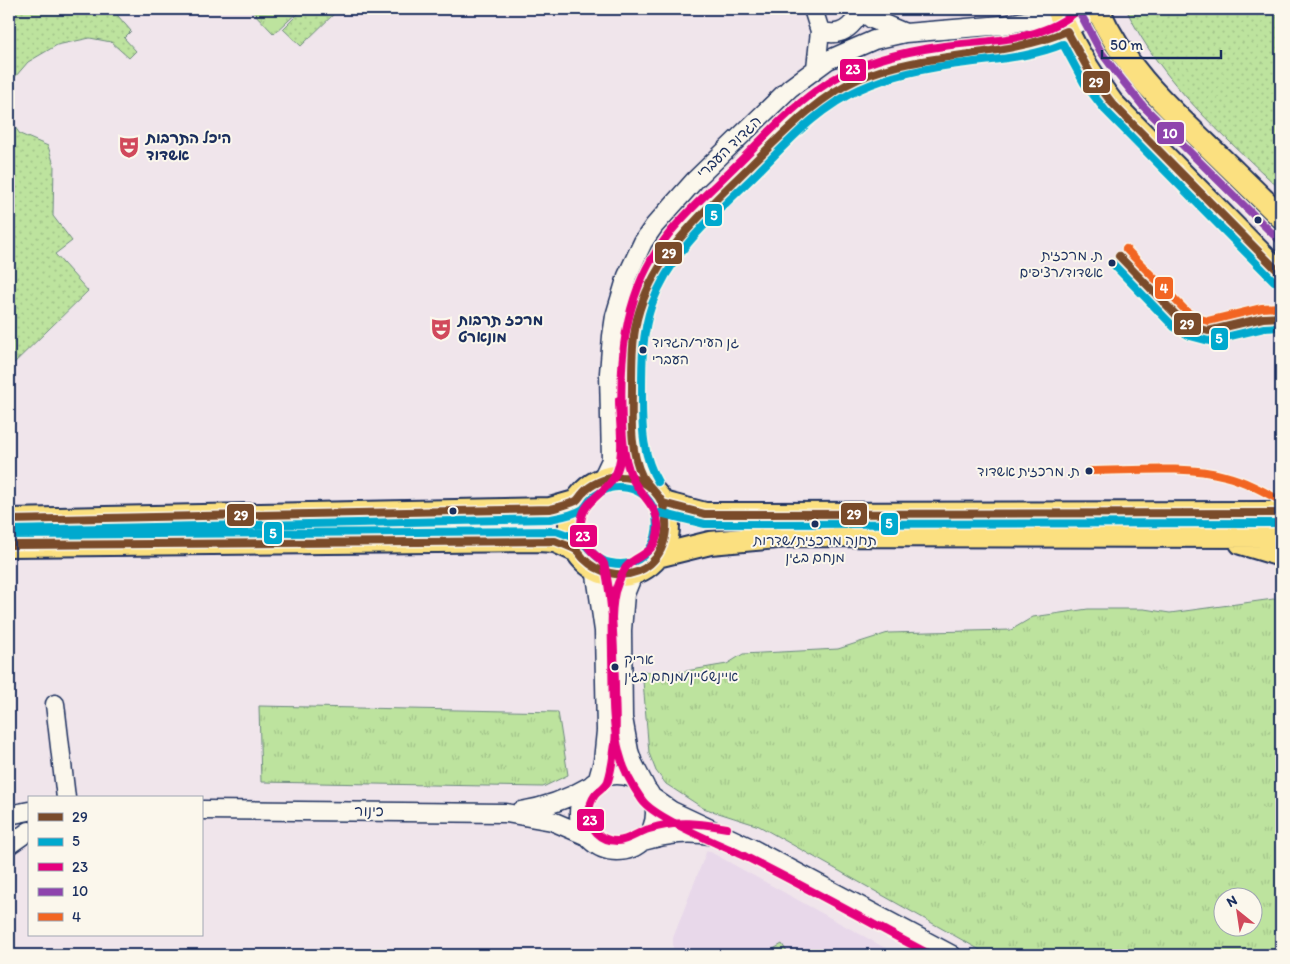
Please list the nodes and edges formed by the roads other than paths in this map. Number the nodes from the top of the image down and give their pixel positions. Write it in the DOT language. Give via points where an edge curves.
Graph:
graph roads {
  1 [pos="813,9"];
  2 [pos="857,9"];
  3 [pos="1060,9"];
  4 [pos="1093,9"];
  5 [pos="1098,9"];
  6 [pos="820,31"];
  7 [pos="1067,31"];
  8 [pos="905,33"];
  9 [pos="816,68"];
  10 [pos="1281,217"];
  11 [pos="1281,274"];
  12 [pos="601,481"];
  13 [pos="657,495"];
  14 [pos="578,500"];
  15 [pos="1281,513"];
  16 [pos="9,520"];
  17 [pos="1211,535"];
  18 [pos="1281,536"];
  19 [pos="9,545"];
  20 [pos="577,551"];
  21 [pos="1281,555"];
  22 [pos="657,556"];
  23 [pos="595,568"];
  24 [pos="634,572"];
  25 [pos="55,704"];
  26 [pos="594,782"];
  27 [pos="649,792"];
  28 [pos="66,796"];
  29 [pos="28,811"];
  30 [pos="202,811"];
  31 [pos="506,813"];
  32 [pos="9,815"];
  33 [pos="28,832"];
  34 [pos="587,836"];
  35 [pos="642,841"];
  36 [pos="9,845"];
  37 [pos="751,848"];
  38 [pos="952,955"];
  1 -- 6 [label="street"];
  2 -- 6 [label="street" via="856,19 846,30 838,34"];
  2 -- 8 [label="street"];
  3 -- 7 [label="main road"];
  3 -- 8 [label="street, הגדוד העברי" via="1003,24"];
  4 -- 7 [label="street, הגדוד העברי"];
  5 -- 10 [label="main road" via="1114,41 1142,80"];
  6 -- 9 [label="street"];
  7 -- 11 [label="main road" via="1093,78 1112,103"];
  7 -- 13 [label="street, הגדוד העברי" via="1042,41 998,51 950,55 895,66 842,86 791,126 690,225 656,272 643,298 634,336 632,368 637,463"];
  8 -- 9 [label="street, הגדוד העברי" via="874,40"];
  9 -- 12 [label="street, הגדוד העברי" via="790,88 695,180 668,208 643,242 627,276 612,336 609,381 611,460"];
  12 -- 13 [label="main road" via="614,477 639,481"];
  12 -- 14 [label="main road"];
  13 -- 15 [label="main road" via="705,514"];
  13 -- 22 [label="main road" via="668,517 668,531"];
  14 -- 16 [label="main road" via="550,509"];
  14 -- 20 [label="main road" via="571,526"];
  17 -- 18 [label="main road"];
  17 -- 21 [label="main road"];
  17 -- 22 [label="main road" via="799,535 710,543"];
  19 -- 20 [label="main road" via="537,540 555,541"];
  20 -- 23 [label="main road"];
  22 -- 24 [label="main road"];
  23 -- 24 [label="main road" via="614,574"];
  23 -- 26 [label="street" via="604,631 606,723 605,749"];
  24 -- 27 [label="street" via="626,594 622,630 623,718 628,751"];
  25 -- 28 [label="street"];
  26 -- 27 [label="street" via="610,774 623,774 635,778"];
  26 -- 31 [label="street, כינור" via="559,802"];
  26 -- 34 [label="street" via="582,796 579,808 579,820"];
  27 -- 35 [label="street" via="656,811 654,823"];
  27 -- 37 [label="street" via="672,811"];
  29 -- 32 [label="street"];
  30 -- 31 [label="street, כינור"];
  31 -- 34 [label="street, כינור" via="552,821"];
  33 -- 36 [label="street"];
  34 -- 35 [label="street" via="602,848 615,851 628,850"];
  35 -- 37 [label="street" via="692,832"];
  37 -- 38 [label="street"];
}
